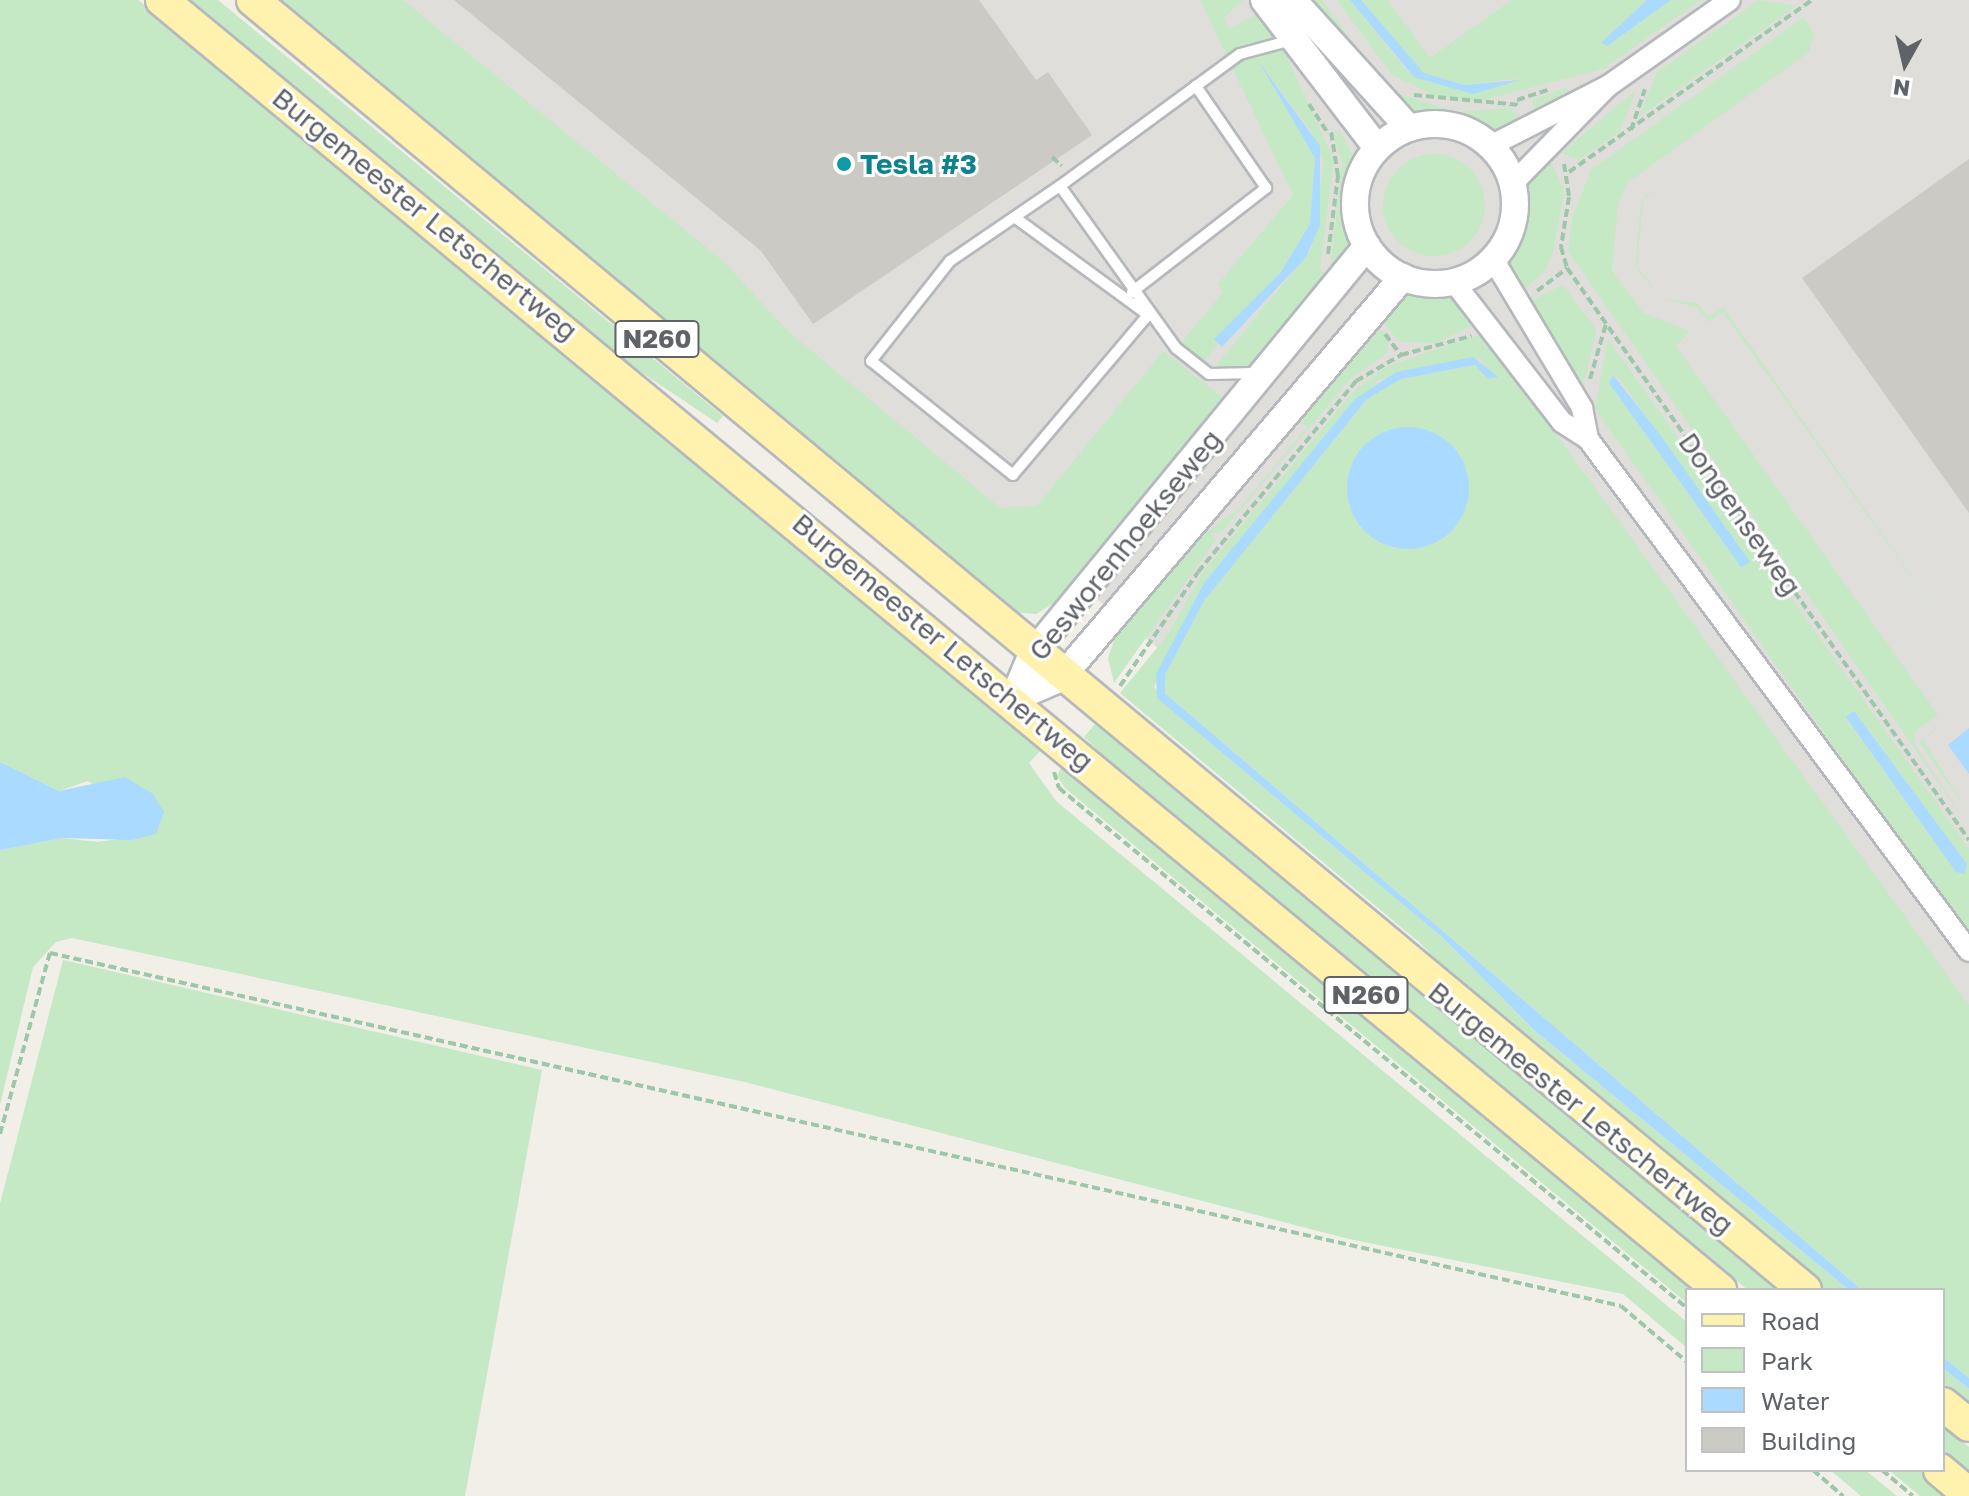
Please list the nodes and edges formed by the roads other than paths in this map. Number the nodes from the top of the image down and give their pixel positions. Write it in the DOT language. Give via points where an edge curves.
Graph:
graph roads {
  1 [pos="162,0"];
  2 [pos="253,0"];
  3 [pos="1264,0"];
  4 [pos="1293,0"];
  5 [pos="1730,0"];
  6 [pos="1294,40"];
  7 [pos="1196,86"];
  8 [pos="1608,86"];
  9 [pos="1409,128"];
  10 [pos="1490,146"];
  11 [pos="1377,148"];
  12 [pos="1512,184"];
  13 [pos="1060,186"];
  14 [pos="1017,219"];
  15 [pos="1367,246"];
  16 [pos="1493,259"];
  17 [pos="1403,277"];
  18 [pos="1453,281"];
  19 [pos="1132,292"];
  20 [pos="1148,315"];
  21 [pos="1268,369"];
  22 [pos="1588,439"];
  23 [pos="1032,654"];
  24 [pos="1061,678"];
  25 [pos="1013,699"];
  26 [pos="1969,951"];
  27 [pos="1718,1288"];
  28 [pos="1803,1288"];
  29 [pos="1945,1406"];
  30 [pos="1969,1425"];
  31 [pos="1942,1472"];
  32 [pos="1969,1494"];
  1 -- 25 [label="main road, Burgemeester Letschertweg / N260"];
  2 -- 23 [label="main road, Burgemeester Letschertweg / N260"];
  3 -- 6 [label="street"];
  4 -- 9 [label="street"];
  5 -- 8 [label="street"];
  6 -- 7 [label="lane" via="1258,44"];
  6 -- 11 [label="street"];
  7 -- 13 [label="lane"];
  7 -- 19 [label="lane" via="1266,188"];
  8 -- 10 [label="street"];
  8 -- 12 [label="street"];
  9 -- 10 [label="street" via="1461,128"];
  9 -- 11 [label="street"];
  10 -- 12 [label="street"];
  11 -- 15 [label="street" via="1356,195"];
  12 -- 16 [label="street" via="1510,232"];
  13 -- 14 [label="lane"];
  13 -- 19 [label="lane"];
  14 -- 20 [label="lane"];
  14 -- 20 [label="lane" via="950,261 871,361 1013,475"];
  15 -- 17 [label="street"];
  15 -- 21 [label="street, Gesworenhoekseweg"];
  16 -- 18 [label="street"];
  16 -- 22 [label="street" via="1516,307 1582,408"];
  17 -- 18 [label="street"];
  17 -- 24 [label="street, Gesworenhoekseweg"];
  18 -- 22 [label="street" via="1562,422"];
  19 -- 20 [label="lane"];
  20 -- 21 [label="lane" via="1209,374 1224,379"];
  21 -- 23 [label="street, Gesworenhoekseweg"];
  22 -- 26 [label="street"];
  23 -- 24 [label="main road, Burgemeester Letschertweg / N260"];
  23 -- 25 [label="street, Gesworenhoekseweg"];
  24 -- 25 [label="street, Gesworenhoekseweg"];
  24 -- 28 [label="main road, Burgemeester Letschertweg / N260"];
  25 -- 27 [label="main road, Burgemeester Letschertweg / N260"];
  29 -- 30 [label="main road"];
  31 -- 32 [label="main road"];
}
